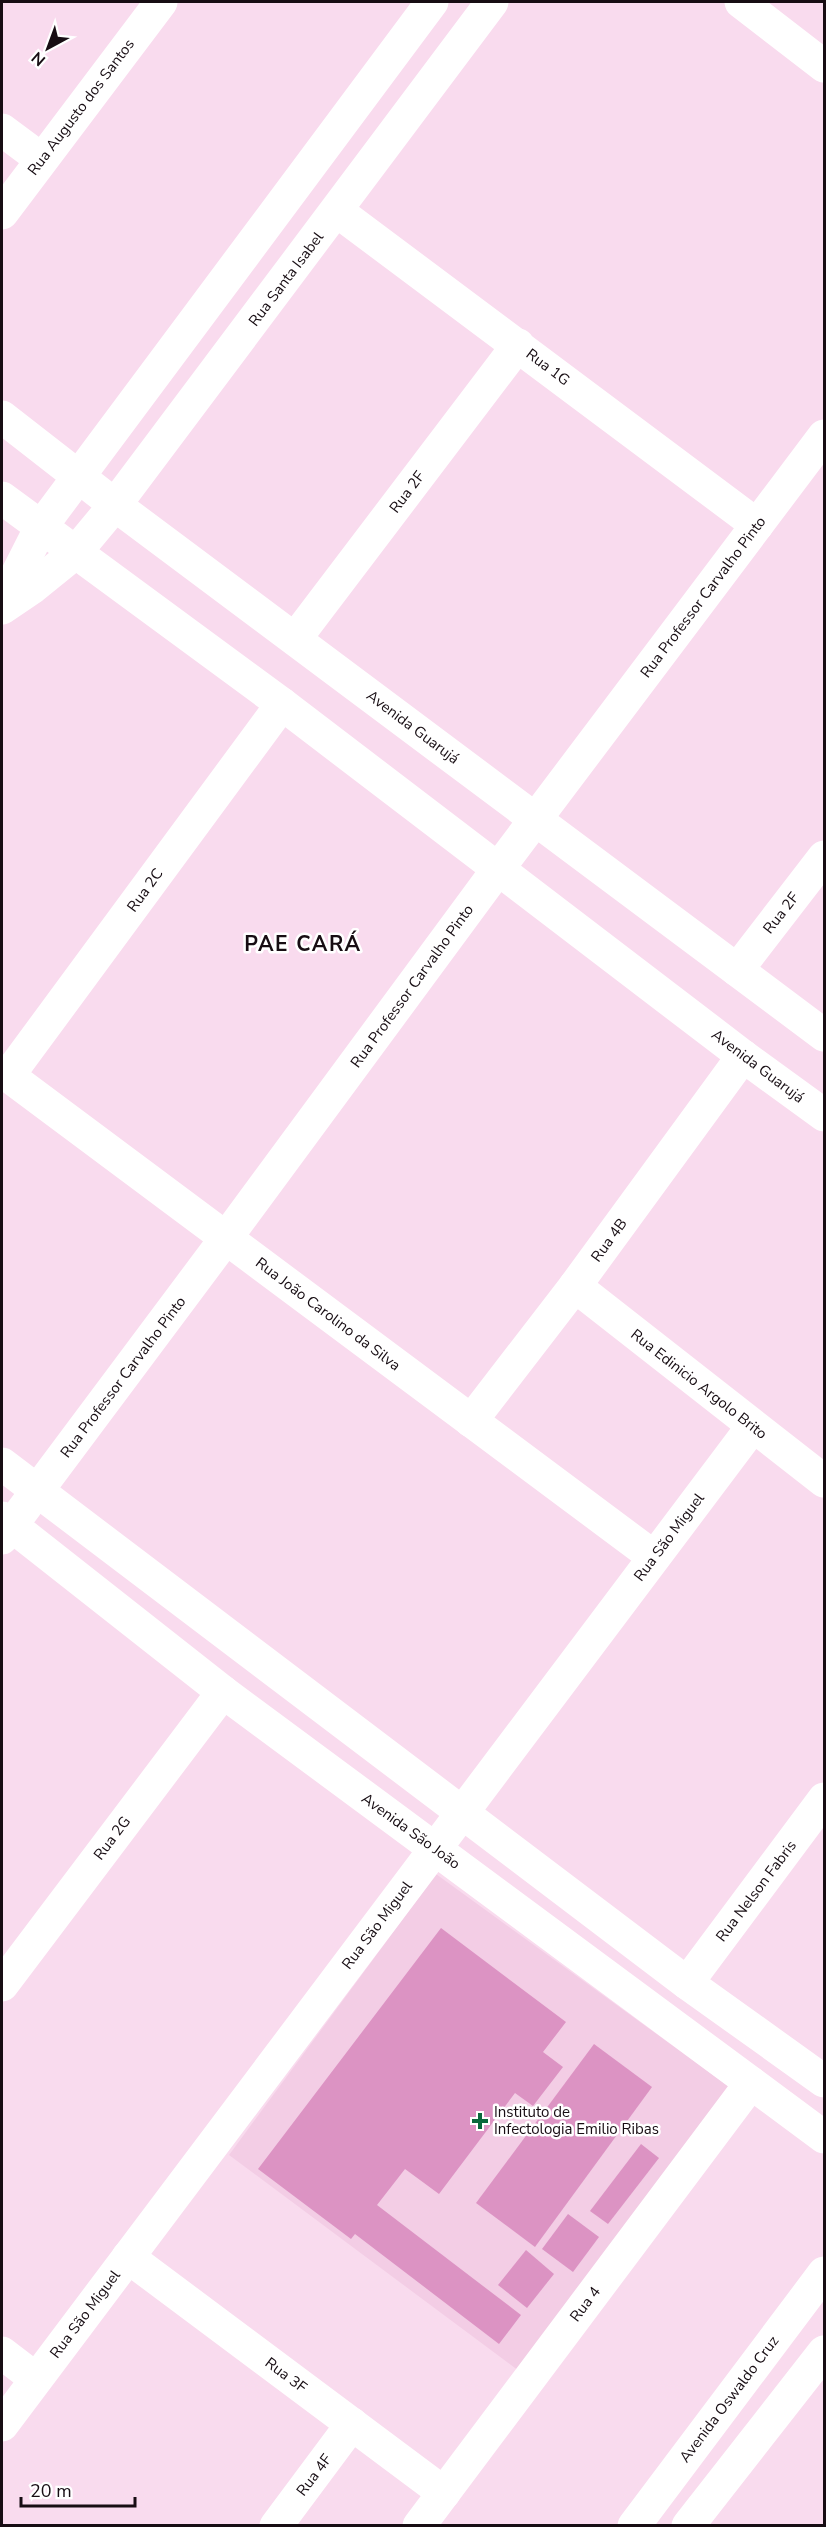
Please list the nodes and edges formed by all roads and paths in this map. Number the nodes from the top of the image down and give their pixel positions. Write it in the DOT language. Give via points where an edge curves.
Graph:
graph roads {
  1 [pos="161,2"];
  2 [pos="432,2"];
  3 [pos="492,2"];
  4 [pos="741,2"];
  5 [pos="825,66"];
  6 [pos="2,130"];
  7 [pos="41,159"];
  8 [pos="337,211"];
  9 [pos="2,213"];
  10 [pos="518,345"];
  11 [pos="2,417"];
  12 [pos="825,436"];
  13 [pos="78,476"];
  14 [pos="2,498"];
  15 [pos="114,505"];
  16 [pos="757,525"];
  17 [pos="41,527"];
  18 [pos="75,553"];
  19 [pos="2,606"];
  20 [pos="295,639"];
  21 [pos="282,704"];
  22 [pos="536,819"];
  23 [pos="825,857"];
  24 [pos="498,869"];
  25 [pos="737,970"];
  26 [pos="825,1035"];
  27 [pos="743,1056"];
  28 [pos="5,1073"];
  29 [pos="825,1115"];
  30 [pos="226,1238"];
  31 [pos="575,1286"];
  32 [pos="471,1421"];
  33 [pos="753,1426"];
  34 [pos="2,1464"];
  35 [pos="825,1481"];
  36 [pos="37,1491"];
  37 [pos="5,1527"];
  38 [pos="654,1557"];
  39 [pos="223,1692"];
  40 [pos="825,1798"];
  41 [pos="462,1812"];
  42 [pos="435,1848"];
  43 [pos="687,1983"];
  44 [pos="2,1985"];
  45 [pos="825,2081"];
  46 [pos="751,2083"];
  47 [pos="825,2138"];
  48 [pos="128,2257"];
  49 [pos="825,2273"];
  50 [pos="825,2352"];
  51 [pos="2,2353"];
  52 [pos="36,2379"];
  53 [pos="352,2424"];
  54 [pos="2,2425"];
  55 [pos="444,2493"];
  56 [pos="288,2521"];
  57 [pos="419,2526"];
  58 [pos="634,2526"];
  59 [pos="688,2526"];
  1 -- 7 [label="street, Rua Augusto dos Santos"];
  2 -- 13 [label="street"];
  3 -- 8 [label="street, Rua Santa Isabel"];
  4 -- 5 [label="street"];
  6 -- 7 [label="street"];
  7 -- 9 [label="street, Rua Augusto dos Santos"];
  8 -- 10 [label="street, Rua 1G"];
  8 -- 15 [label="street, Rua Santa Isabel"];
  10 -- 16 [label="street, Rua 1G"];
  10 -- 20 [label="street, Rua 2F"];
  11 -- 13 [label="street, Avenida Guarujá"];
  12 -- 16 [label="street, Rua Professor Carvalho Pinto"];
  13 -- 15 [label="street, Avenida Guarujá"];
  13 -- 17 [label="street"];
  14 -- 17 [label="street, Avenida Guarujá"];
  15 -- 18 [label="street, Rua Santa Isabel"];
  15 -- 20 [label="street, Avenida Guarujá"];
  16 -- 22 [label="street, Rua Professor Carvalho Pinto"];
  17 -- 18 [label="street, Avenida Guarujá"];
  17 -- 19 [label="street"];
  18 -- 19 [label="street, Rua Santa Isabel"];
  18 -- 21 [label="street, Avenida Guarujá"];
  20 -- 22 [label="street, Avenida Guarujá"];
  21 -- 24 [label="street, Avenida Guarujá"];
  21 -- 28 [label="street, Rua 2C"];
  22 -- 24 [label="street, Rua Professor Carvalho Pinto"];
  22 -- 25 [label="street, Avenida Guarujá"];
  23 -- 25 [label="street, Rua 2F"];
  24 -- 27 [label="street, Avenida Guarujá"];
  24 -- 30 [label="street, Rua Professor Carvalho Pinto"];
  25 -- 26 [label="street, Avenida Guarujá"];
  27 -- 29 [label="street, Avenida Guarujá"];
  27 -- 31 [label="street, Rua 4B"];
  28 -- 30 [label="street, Rua João Carolino da Silva"];
  30 -- 32 [label="street, Rua João Carolino da Silva"];
  30 -- 36 [label="street, Rua Professor Carvalho Pinto"];
  31 -- 32 [label="street, Rua 4B"];
  31 -- 33 [label="street, Rua Edinicio Argolo Brito"];
  32 -- 38 [label="street, Rua João Carolino da Silva"];
  33 -- 35 [label="street, Rua Edinicio Argolo Brito"];
  33 -- 38 [label="street, Rua São Miguel"];
  34 -- 36 [label="street"];
  36 -- 37 [label="street, Rua Professor Carvalho Pinto"];
  36 -- 41 [label="street"];
  37 -- 39 [label="street, Avenida São João"];
  38 -- 41 [label="street, Rua São Miguel"];
  39 -- 42 [label="street, Avenida São João"];
  39 -- 44 [label="street, Rua 2G"];
  40 -- 43 [label="street, Rua Nelson Fabris"];
  41 -- 42 [label="street, Rua São Miguel"];
  41 -- 43 [label="street"];
  42 -- 46 [label="street, Avenida São João"];
  42 -- 48 [label="street, Rua São Miguel"];
  43 -- 45 [label="street"];
  46 -- 47 [label="street, Avenida São João"];
  46 -- 55 [label="street, Rua 4"];
  48 -- 52 [label="street, Rua São Miguel"];
  48 -- 53 [label="street, Rua 3F"];
  49 -- 58 [label="street, Avenida Oswaldo Cruz"];
  50 -- 59 [label="street"];
  51 -- 52 [label="street"];
  52 -- 54 [label="street, Rua São Miguel"];
  53 -- 55 [label="street, Rua 3F"];
  53 -- 56 [label="street, Rua 4F"];
  55 -- 57 [label="street, Rua 4"];
}
